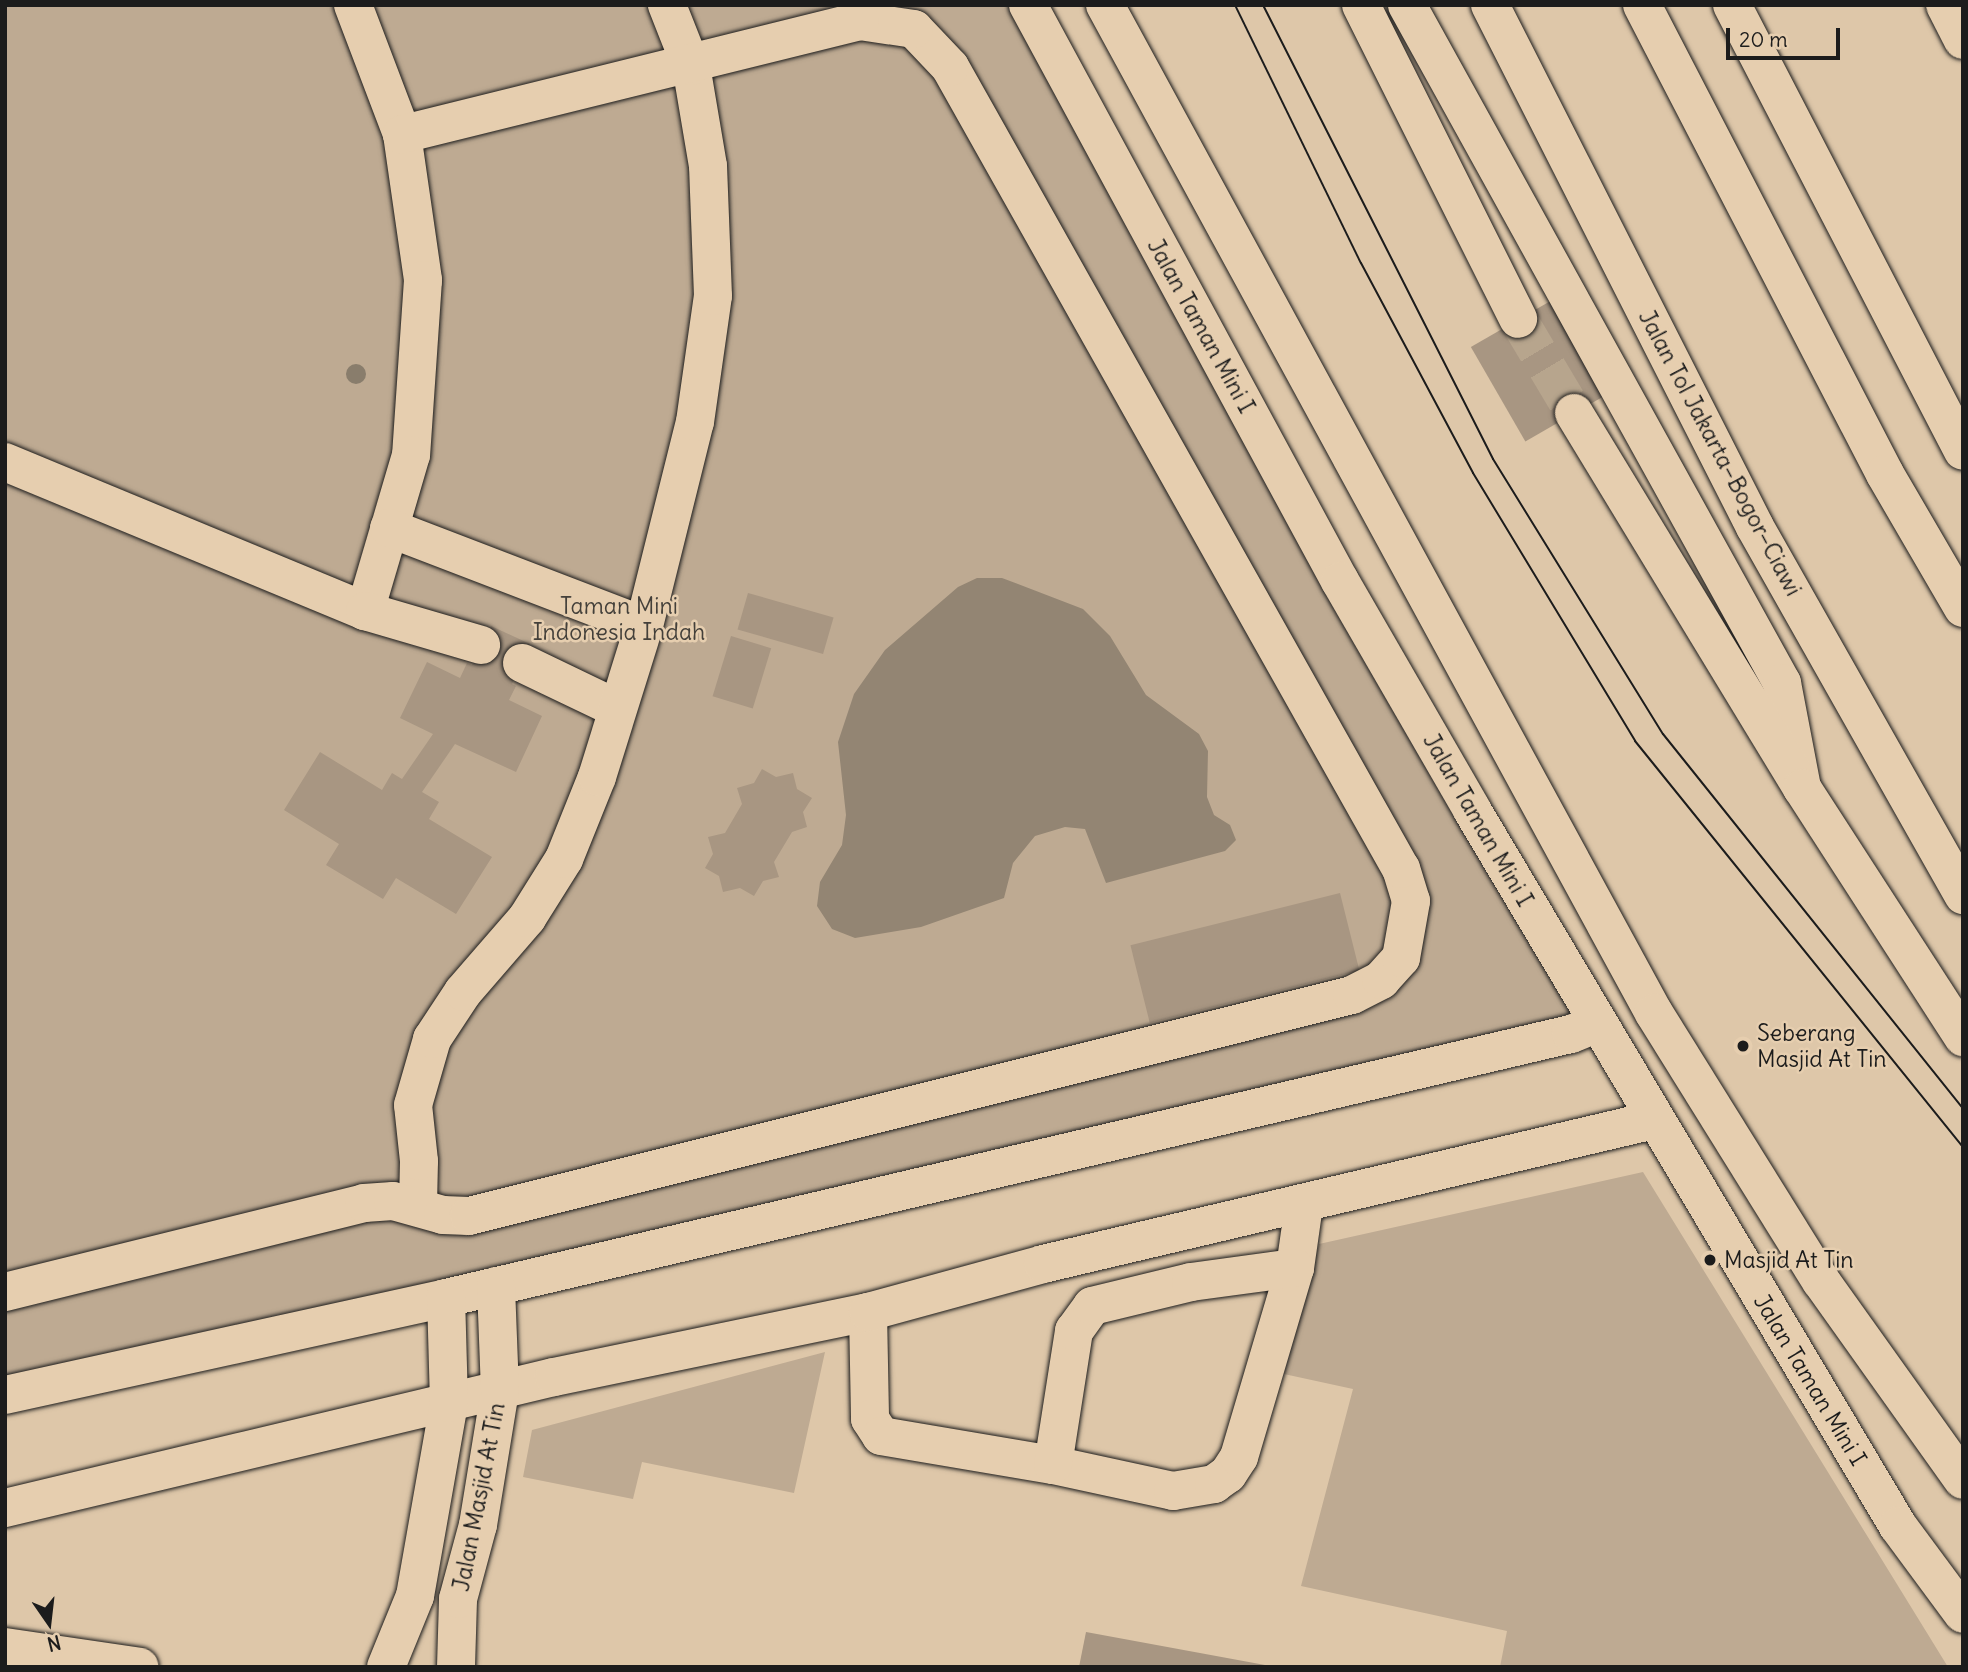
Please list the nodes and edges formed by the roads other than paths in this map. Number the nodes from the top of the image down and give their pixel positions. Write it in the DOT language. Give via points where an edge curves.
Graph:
graph roads {
  1 [pos="353,5"];
  2 [pos="667,5"];
  3 [pos="1028,5"];
  4 [pos="1105,5"];
  5 [pos="1361,5"];
  6 [pos="1407,5"];
  7 [pos="1490,5"];
  8 [pos="1642,5"];
  9 [pos="1732,5"];
  10 [pos="1945,5"];
  11 [pos="1963,40"];
  12 [pos="691,66"];
  13 [pos="402,134"];
  14 [pos="1518,319"];
  15 [pos="1574,414"];
  16 [pos="1963,451"];
  17 [pos="5,462"];
  18 [pos="389,528"];
  19 [pos="1963,608"];
  20 [pos="365,611"];
  21 [pos="644,626"];
  22 [pos="481,645"];
  23 [pos="522,663"];
  24 [pos="618,709"];
  25 [pos="1802,788"];
  26 [pos="1963,895"];
  27 [pos="1596,1024"];
  28 [pos="1963,1037"];
  29 [pos="1654,1120"];
  30 [pos="418,1205"];
  31 [pos="1304,1205"];
  32 [pos="1295,1268"];
  33 [pos="496,1286"];
  34 [pos="5,1292"];
  35 [pos="446,1298"];
  36 [pos="868,1312"];
  37 [pos="500,1391"];
  38 [pos="5,1395"];
  39 [pos="449,1403"];
  40 [pos="1053,1465"];
  41 [pos="1963,1480"];
  42 [pos="5,1508"];
  43 [pos="415,1596"];
  44 [pos="458,1599"];
  45 [pos="1963,1615"];
  46 [pos="5,1647"];
  47 [pos="140,1667"];
  48 [pos="386,1667"];
  49 [pos="456,1667"];
  1 -- 13 [label="main road"];
  2 -- 12 [label="main road"];
  3 -- 27 [label="main road, Jalan Taman Mini I" via="1340,581"];
  4 -- 41 [label="main road" via="1654,1013 1821,1281"];
  5 -- 14 [label="main road"];
  6 -- 25 [label="main road" via="1782,683 1791,711"];
  7 -- 26 [label="main road, Jalan Tol Jakarta–Bogor–Ciawi" via="1755,527"];
  8 -- 19 [label="main road" via="1885,474"];
  9 -- 16 [label="main road"];
  10 -- 11 [label="main road"];
  12 -- 13 [label="main road"];
  12 -- 21 [label="main road" via="708,166 713,296 695,422"];
  12 -- 30 [label="main road" via="860,21 914,29 950,67 1401,869 1411,901 1409,932 1401,958 1381,980 1352,995 469,1216 443,1215"];
  13 -- 18 [label="main road" via="423,280 411,455"];
  15 -- 25 [label="main road"];
  17 -- 20 [label="main road"];
  18 -- 20 [label="main road"];
  18 -- 21 [label="main road"];
  20 -- 22 [label="main road"];
  21 -- 24 [label="main road"];
  23 -- 24 [label="main road"];
  24 -- 30 [label="main road" via="564,859 527,918 463,992 432,1039 413,1105"];
  25 -- 28 [label="main road"];
  27 -- 29 [label="main road, Jalan Taman Mini I"];
  27 -- 33 [label="main road" via="1572,1034"];
  29 -- 31 [label="main road"];
  29 -- 45 [label="main road, Jalan Taman Mini I" via="1898,1525"];
  30 -- 34 [label="main road" via="364,1203"];
  31 -- 32 [label="main road"];
  31 -- 36 [label="main road" via="1043,1265"];
  32 -- 40 [label="main road" via="1191,1282 1092,1306 1074,1331"];
  32 -- 40 [label="main road" via="1240,1457 1228,1474 1214,1484 1173,1491"];
  33 -- 35 [label="main road"];
  33 -- 37 [label="main road, Jalan Masjid At Tin"];
  35 -- 38 [label="main road"];
  35 -- 39 [label="main road, Jalan Masjid At Tin"];
  36 -- 37 [label="main road"];
  36 -- 40 [label="main road" via="870,1419 881,1436"];
  37 -- 39 [label="main road"];
  37 -- 44 [label="main road, Jalan Masjid At Tin" via="478,1525"];
  39 -- 42 [label="main road"];
  39 -- 43 [label="main road, Jalan Masjid At Tin"];
  43 -- 44 [label="main road"];
  43 -- 48 [label="main road, Jalan Masjid At Tin"];
  44 -- 49 [label="main road, Jalan Masjid At Tin"];
  46 -- 47 [label="main road"];
}
